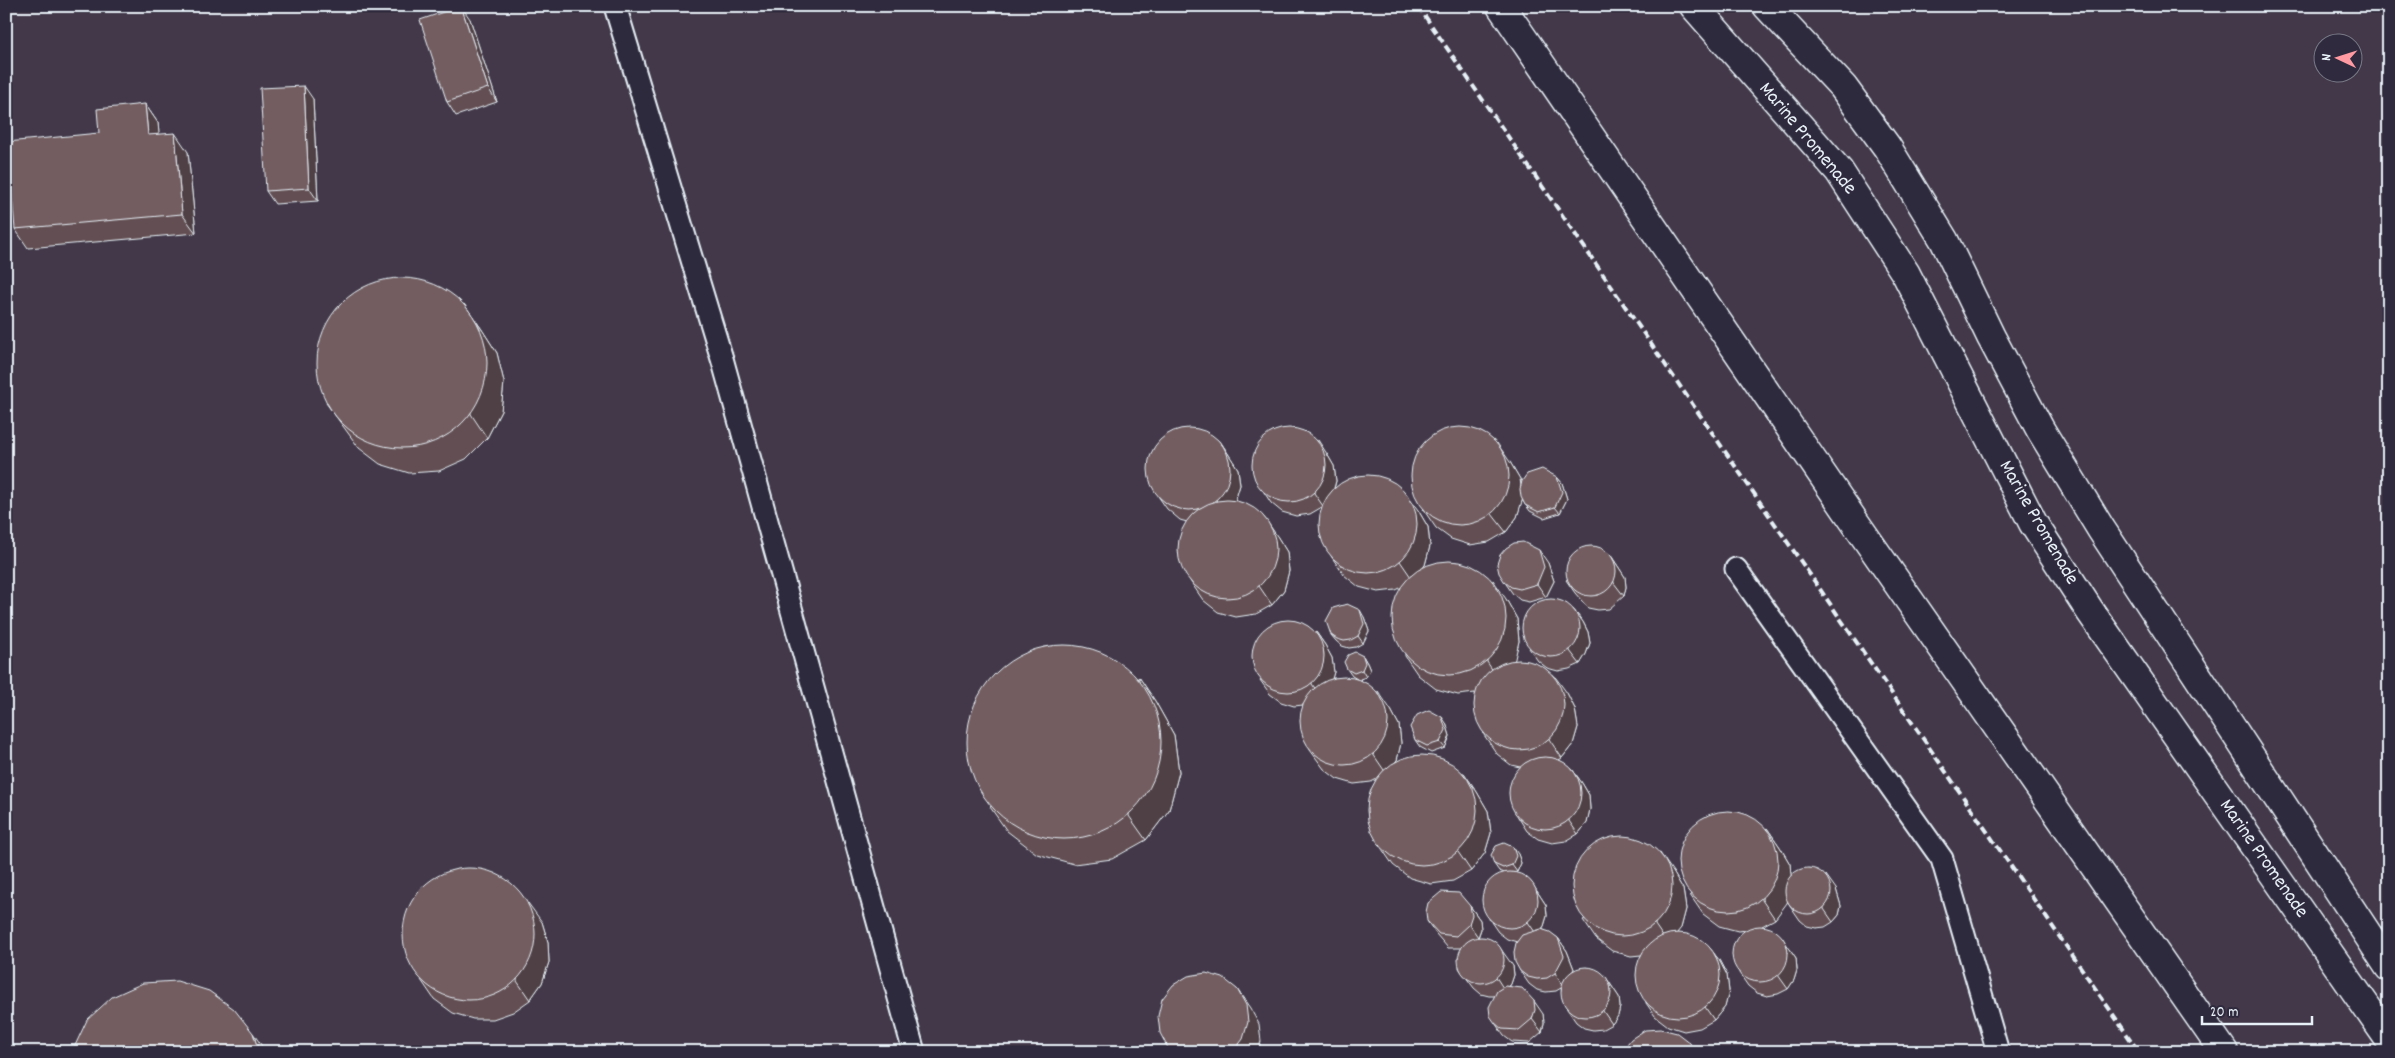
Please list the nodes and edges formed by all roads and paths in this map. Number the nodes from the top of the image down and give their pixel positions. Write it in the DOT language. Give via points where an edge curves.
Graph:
graph roads {
  1 [pos="615,6"];
  2 [pos="1501,6"];
  3 [pos="1694,6"];
  4 [pos="1767,6"];
  5 [pos="1736,569"];
  6 [pos="2389,967"];
  7 [pos="2389,1039"];
  8 [pos="914,1052"];
  9 [pos="1998,1052"];
  10 [pos="2224,1052"];
  1 -- 8 [label="lane" via="723,362"];
  2 -- 10 [label="main road"];
  3 -- 7 [label="main road, Marine Promenade" via="1839,171 1906,274 2033,523 2090,611"];
  4 -- 6 [label="main road" via="1843,87 1887,147 1944,240 2045,438 2101,530"];
  5 -- 9 [label="lane" via="1942,859"];
}
